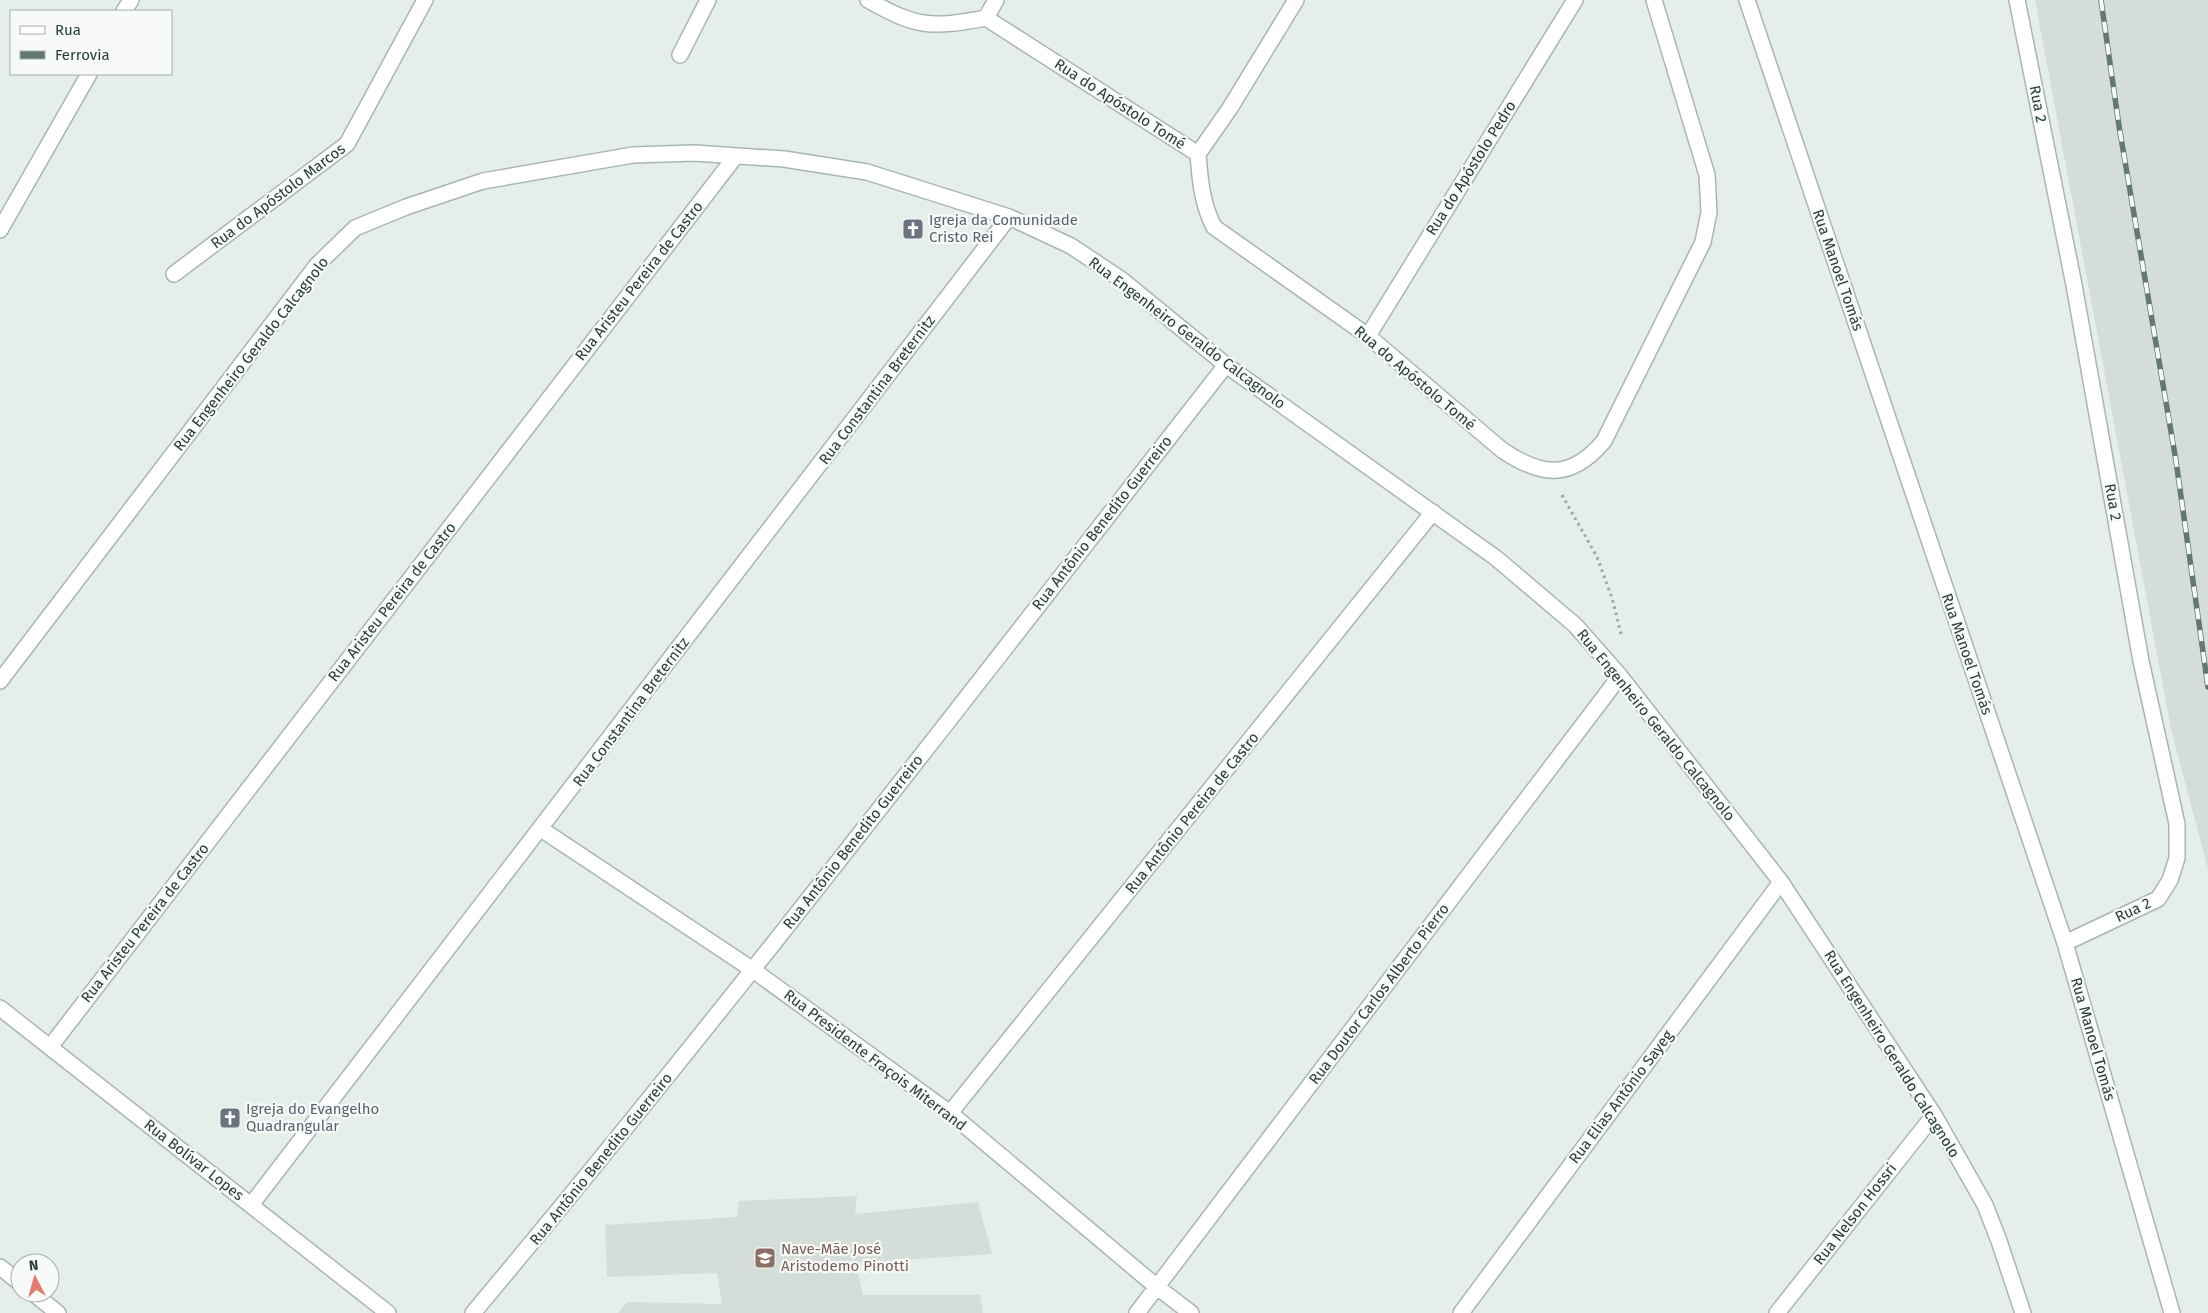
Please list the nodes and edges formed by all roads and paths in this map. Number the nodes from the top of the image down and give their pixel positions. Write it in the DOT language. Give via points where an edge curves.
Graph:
graph roads {
  1 [pos="425,0"];
  2 [pos="708,0"];
  3 [pos="868,0"];
  4 [pos="996,0"];
  5 [pos="1296,0"];
  6 [pos="1575,0"];
  7 [pos="1654,0"];
  8 [pos="1747,0"];
  9 [pos="2017,0"];
  10 [pos="986,18"];
  11 [pos="680,55"];
  12 [pos="89,75"];
  13 [pos="1198,154"];
  14 [pos="735,158"];
  15 [pos="1009,217"];
  16 [pos="0,230"];
  17 [pos="174,274"];
  18 [pos="1368,336"];
  19 [pos="1226,365"];
  20 [pos="1552,472"];
  21 [pos="1433,512"];
  22 [pos="1620,676"];
  23 [pos="0,680"];
  24 [pos="542,829"];
  25 [pos="1781,882"];
  26 [pos="2065,943"];
  27 [pos="753,970"];
  28 [pos="0,1008"];
  29 [pos="50,1047"];
  30 [pos="950,1113"];
  31 [pos="1934,1115"];
  32 [pos="252,1205"];
  33 [pos="0,1267"];
  34 [pos="10,1275"];
  35 [pos="1157,1287"];
  36 [pos="46,1303"];
  37 [pos="58,1313"];
  38 [pos="388,1313"];
  39 [pos="473,1313"];
  40 [pos="1137,1313"];
  41 [pos="1191,1313"];
  42 [pos="1461,1313"];
  43 [pos="1777,1313"];
  44 [pos="2023,1313"];
  45 [pos="2172,1313"];
  1 -- 17 [label="street, Rua do Apóstolo Marcos" via="347,144"];
  2 -- 11 [label="street"];
  3 -- 10 [label="street" via="917,23 943,26"];
  4 -- 10 [label="street"];
  5 -- 13 [label="street"];
  6 -- 18 [label="street, Rua do Apóstolo Pedro"];
  7 -- 20 [label="street" via="1707,175 1709,212 1703,242 1604,442 1580,464"];
  8 -- 26 [label="street, Rua Manoel Tomás"];
  9 -- 26 [label="street, Rua 2" via="2074,285 2141,661 2177,824 2176,858 2170,880 2158,899"];
  10 -- 13 [label="street, Rua do Apóstolo Tomé"];
  12 -- 16 [label="street"];
  13 -- 18 [label="street, Rua do Apóstolo Tomé" via="1206,212 1214,227"];
  14 -- 15 [label="street, Rua Engenheiro Geraldo Calcagnolo" via="784,159 867,172"];
  14 -- 23 [label="street, Rua Engenheiro Geraldo Calcagnolo" via="694,153 633,155 482,181 355,228 317,265"];
  14 -- 29 [label="street, Rua Aristeu Pereira de Castro"];
  15 -- 19 [label="street, Rua Engenheiro Geraldo Calcagnolo" via="1072,246 1122,280"];
  15 -- 24 [label="street, Rua Constantina Breternitz"];
  18 -- 20 [label="street, Rua do Apóstolo Tomé" via="1502,450 1524,464"];
  19 -- 21 [label="street, Rua Engenheiro Geraldo Calcagnolo"];
  19 -- 27 [label="street, Rua Antônio Benedito Guerreiro"];
  20 -- 22 [label="path" via="1564,501 1597,557 1612,598 1622,636"];
  21 -- 22 [label="street, Rua Engenheiro Geraldo Calcagnolo" via="1496,558 1576,626"];
  21 -- 30 [label="street, Rua Antônio Pereira de Castro"];
  22 -- 25 [label="street, Rua Engenheiro Geraldo Calcagnolo"];
  22 -- 35 [label="street, Rua Doutor Carlos Alberto Pierro"];
  24 -- 27 [label="street, Rua Presidente Fraçois Miterrand"];
  24 -- 32 [label="street, Rua Constantina Breternitz"];
  25 -- 31 [label="street, Rua Engenheiro Geraldo Calcagnolo"];
  25 -- 42 [label="street, Rua Elias Antônio Sayeg"];
  26 -- 45 [label="street, Rua Manoel Tomás"];
  27 -- 30 [label="street, Rua Presidente Fraçois Miterrand"];
  27 -- 39 [label="street, Rua Antônio Benedito Guerreiro" via="609,1151"];
  28 -- 29 [label="street, Rua Bolívar Lopes"];
  29 -- 32 [label="street, Rua Bolívar Lopes"];
  30 -- 35 [label="street, Rua Presidente Fraçois Miterrand"];
  31 -- 43 [label="street, Rua Nelson Hossri"];
  31 -- 44 [label="street, Rua Engenheiro Geraldo Calcagnolo" via="1985,1205"];
  32 -- 38 [label="street, Rua Bolívar Lopes"];
  33 -- 34 [label="street"];
  35 -- 40 [label="street, Rua Doutor Carlos Alberto Pierro"];
  35 -- 41 [label="street, Rua Presidente Fraçois Miterrand"];
  36 -- 37 [label="street"];
}
